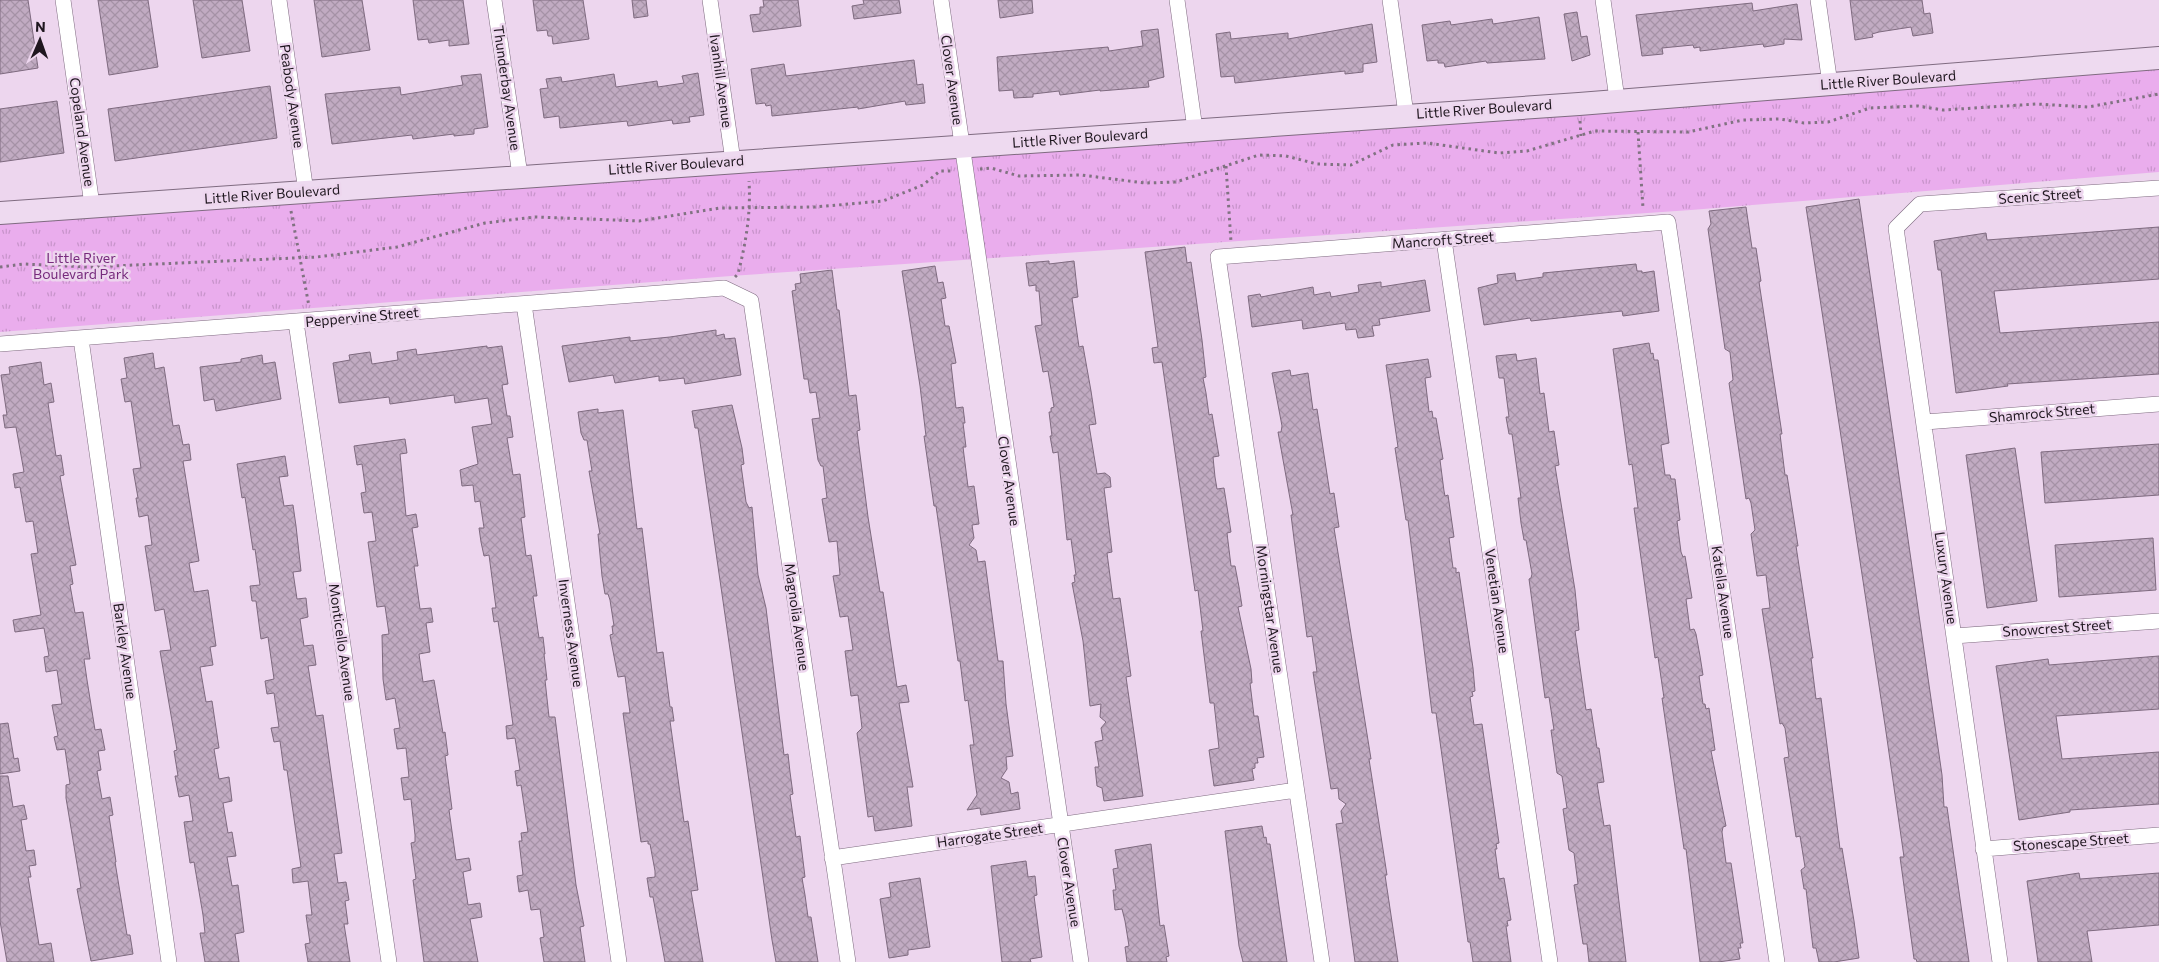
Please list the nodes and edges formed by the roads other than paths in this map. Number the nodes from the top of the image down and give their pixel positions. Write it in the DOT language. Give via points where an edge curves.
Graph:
graph roads {
  1 [pos="63,0"];
  2 [pos="278,0"];
  3 [pos="494,0"];
  4 [pos="710,0"];
  5 [pos="941,0"];
  6 [pos="1177,0"];
  7 [pos="1390,0"];
  8 [pos="1603,0"];
  9 [pos="1818,0"];
  10 [pos="2159,58"];
  11 [pos="1830,84"];
  12 [pos="1617,99"];
  13 [pos="1406,114"];
  14 [pos="1195,129"];
  15 [pos="961,147"];
  16 [pos="741,168"];
  17 [pos="520,175"];
  18 [pos="2159,188"];
  19 [pos="298,200"];
  20 [pos="1920,204"];
  21 [pos="92,205"];
  22 [pos="0,213"];
  23 [pos="1668,222"];
  24 [pos="1444,240"];
  25 [pos="1218,256"];
  26 [pos="724,288"];
  27 [pos="524,304"];
  28 [pos="296,322"];
  29 [pos="81,339"];
  30 [pos="0,344"];
  31 [pos="2159,404"];
  32 [pos="1925,422"];
  33 [pos="2159,621"];
  34 [pos="1954,636"];
  35 [pos="1296,790"];
  36 [pos="1060,825"];
  37 [pos="2159,835"];
  38 [pos="1984,849"];
  39 [pos="832,858"];
  40 [pos="169,962"];
  41 [pos="389,962"];
  42 [pos="619,962"];
  43 [pos="848,962"];
  44 [pos="1081,962"];
  45 [pos="1322,962"];
  46 [pos="1550,962"];
  47 [pos="1777,962"];
  48 [pos="2000,962"];
  1 -- 21 [label="street, Copeland Avenue"];
  2 -- 19 [label="street, Peabody Avenue"];
  3 -- 17 [label="street, Thunderbay Avenue"];
  4 -- 16 [label="street, Ivanhill Avenue"];
  5 -- 15 [label="street, Clover Avenue"];
  6 -- 14 [label="street"];
  7 -- 13 [label="street"];
  8 -- 12 [label="street"];
  9 -- 11 [label="street"];
  10 -- 11 [label="street, Little River Boulevard"];
  11 -- 12 [label="street, Little River Boulevard"];
  12 -- 13 [label="street, Little River Boulevard"];
  13 -- 14 [label="street, Little River Boulevard"];
  14 -- 15 [label="street, Little River Boulevard"];
  15 -- 16 [label="street, Little River Boulevard"];
  15 -- 36 [label="street, Clover Avenue"];
  16 -- 17 [label="street, Little River Boulevard"];
  17 -- 19 [label="street, Little River Boulevard"];
  18 -- 20 [label="street, Scenic Street"];
  19 -- 21 [label="street, Little River Boulevard"];
  20 -- 32 [label="street, Luxury Avenue" via="1896,228"];
  21 -- 22 [label="street, Little River Boulevard"];
  23 -- 24 [label="street, Mancroft Street"];
  23 -- 47 [label="street, Katella Avenue"];
  24 -- 25 [label="street, Mancroft Street"];
  24 -- 46 [label="street, Venetian Avenue"];
  25 -- 35 [label="street, Morningstar Avenue"];
  26 -- 27 [label="street, Peppervine Street"];
  26 -- 39 [label="street, Magnolia Avenue" via="751,301"];
  27 -- 28 [label="street, Peppervine Street"];
  27 -- 42 [label="street, Inverness Avenue"];
  28 -- 29 [label="street, Peppervine Street"];
  28 -- 41 [label="street, Monticello Avenue"];
  29 -- 30 [label="street, Peppervine Street"];
  29 -- 40 [label="street, Barkley Avenue"];
  31 -- 32 [label="street, Shamrock Street"];
  32 -- 34 [label="street, Luxury Avenue"];
  33 -- 34 [label="street, Snowcrest Street"];
  34 -- 38 [label="street, Luxury Avenue"];
  35 -- 36 [label="street, Harrogate Street"];
  35 -- 45 [label="street, Morningstar Avenue"];
  36 -- 39 [label="street, Harrogate Street"];
  36 -- 44 [label="street, Clover Avenue"];
  37 -- 38 [label="street, Stonescape Street"];
  38 -- 48 [label="street, Luxury Avenue"];
  39 -- 43 [label="street, Magnolia Avenue"];
}
